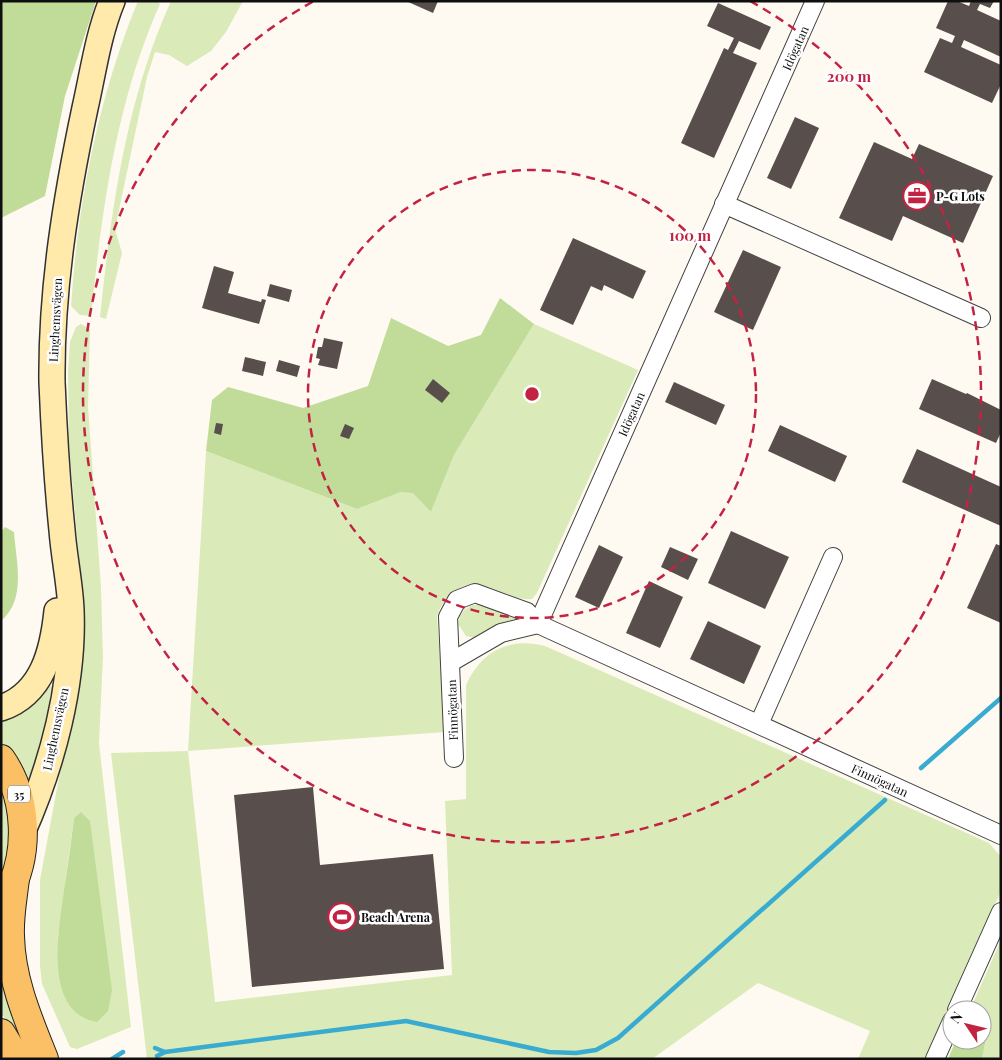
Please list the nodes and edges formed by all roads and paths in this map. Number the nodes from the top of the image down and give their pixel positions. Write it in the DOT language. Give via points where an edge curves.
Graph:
graph roads {
  1 [pos="112,1"];
  2 [pos="126,1"];
  3 [pos="816,1"];
  4 [pos="85,110"];
  5 [pos="724,204"];
  6 [pos="981,318"];
  7 [pos="62,532"];
  8 [pos="833,557"];
  9 [pos="538,624"];
  10 [pos="450,662"];
  11 [pos="1,708"];
  12 [pos="759,724"];
  13 [pos="454,758"];
  14 [pos="1,759"];
  15 [pos="22,833"];
  16 [pos="1001,835"];
  17 [pos="15,878"];
  18 [pos="1,906"];
  19 [pos="1001,912"];
  20 [pos="961,1000"];
  21 [pos="1,1033"];
  22 [pos="942,1043"];
  23 [pos="17,1059"];
  24 [pos="44,1059"];
  25 [pos="935,1059"];
  1 -- 4 [label="main road, Linghemsvägen" via="97,51"];
  2 -- 4 [label="main road, Linghemsvägen"];
  3 -- 5 [label="street, Idögatan"];
  4 -- 7 [label="main road, Linghemsvägen" via="68,194 53,316 52,381"];
  5 -- 6 [label="street"];
  5 -- 9 [label="street, Idögatan"];
  7 -- 11 [label="main road, Linghemsvägen" via="56,624 49,658 28,691"];
  7 -- 15 [label="main road, Linghemsvägen" via="71,611 65,686 48,766"];
  8 -- 12 [label="street"];
  9 -- 10 [label="street, Finnögatan" via="502,633"];
  9 -- 10 [label="street, Finnögatan" via="527,612 494,599 475,594 465,596 457,600 448,617"];
  9 -- 12 [label="street, Finnögatan"];
  10 -- 13 [label="street, Finnögatan"];
  12 -- 16 [label="street, Finnögatan"];
  14 -- 15 [label="main road, 35" via="20,796"];
  15 -- 17 [label="main road, 35"];
  17 -- 18 [label="main road, 35"];
  17 -- 24 [label="main road, 35" via="11,956 21,999"];
  19 -- 20 [label="street"];
  21 -- 23 [label="main road"];
  22 -- 25 [label="street"];
}
